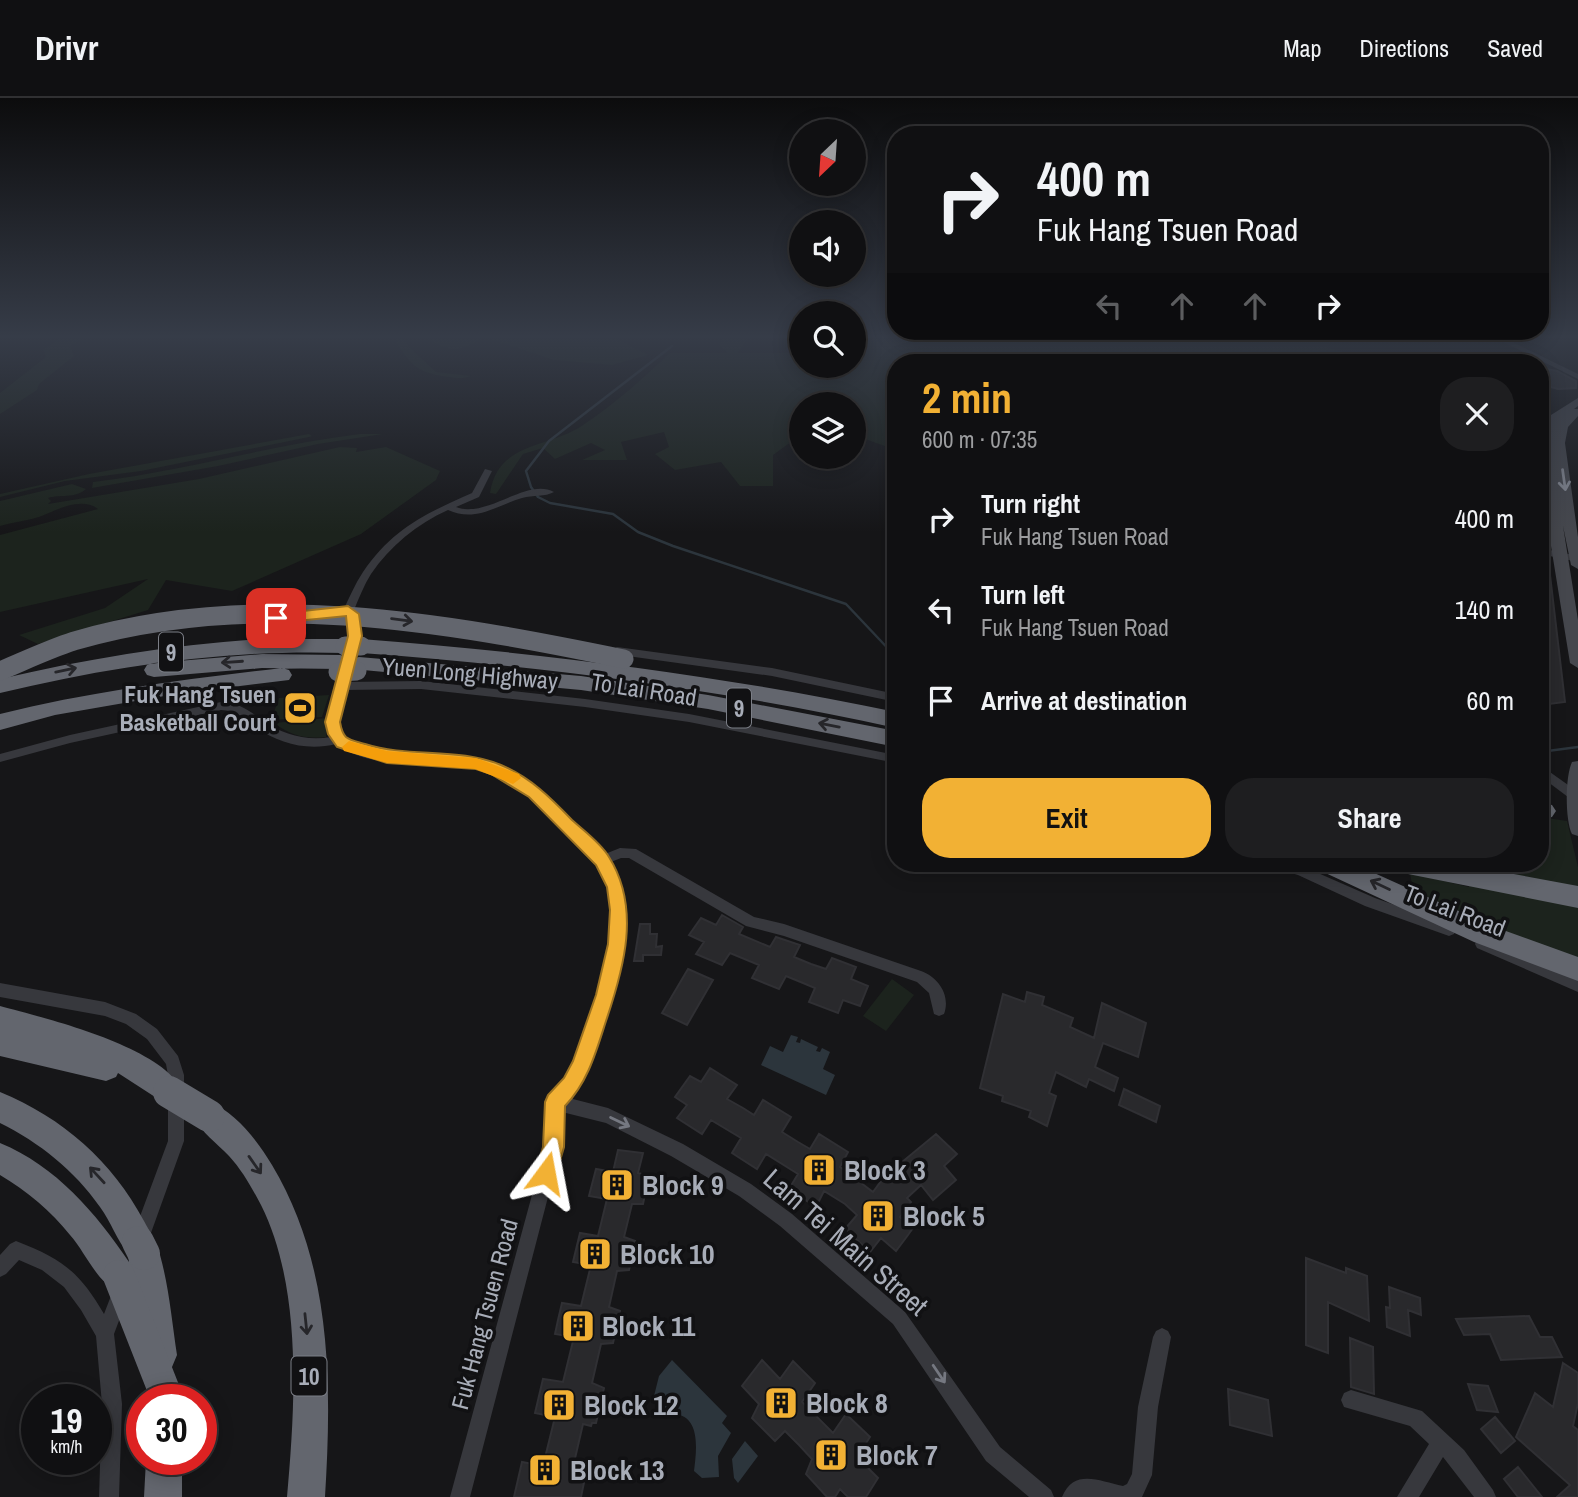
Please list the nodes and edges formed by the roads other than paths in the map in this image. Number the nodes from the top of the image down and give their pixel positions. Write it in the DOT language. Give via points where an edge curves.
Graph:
graph roads {
  1 [pos="1578,401"];
  2 [pos="1578,410"];
  3 [pos="1549,428"];
  4 [pos="1549,446"];
  5 [pos="488,471"];
  6 [pos="550,492"];
  7 [pos="447,506"];
  8 [pos="1549,553"];
  9 [pos="1560,555"];
  10 [pos="1577,561"];
  11 [pos="348,611"];
  12 [pos="578,648"];
  13 [pos="0,663"];
  14 [pos="1578,663"];
  15 [pos="349,664"];
  16 [pos="0,671"];
  17 [pos="712,684"];
  18 [pos="0,686"];
  19 [pos="887,696"];
  20 [pos="0,702"];
  21 [pos="887,718"];
  22 [pos="0,722"];
  23 [pos="887,737"];
  24 [pos="338,739"];
  25 [pos="887,757"];
  26 [pos="0,758"];
  27 [pos="1578,767"];
  28 [pos="1549,774"];
  29 [pos="1576,797"];
  30 [pos="1549,813"];
  31 [pos="1578,822"];
  32 [pos="603,860"];
  33 [pos="1304,872"];
  34 [pos="1348,872"];
  35 [pos="1476,872"];
  36 [pos="1488,872"];
  37 [pos="1578,883"];
  38 [pos="1578,897"];
  39 [pos="1578,969"];
  40 [pos="1578,985"];
  41 [pos="0,990"];
  42 [pos="939,1009"];
  43 [pos="0,1019"];
  44 [pos="0,1043"];
  45 [pos="169,1091"];
  46 [pos="555,1102"];
  47 [pos="0,1107"];
  48 [pos="0,1158"];
  49 [pos="0,1268"];
  50 [pos="105,1334"];
  51 [pos="1163,1337"];
  52 [pos="160,1384"];
  53 [pos="163,1384"];
  54 [pos="1351,1400"];
  55 [pos="1442,1441"];
  56 [pos="164,1475"];
  57 [pos="109,1497"];
  58 [pos="163,1497"];
  59 [pos="306,1497"];
  60 [pos="460,1497"];
  61 [pos="1044,1497"];
  62 [pos="1072,1497"];
  63 [pos="1406,1497"];
  64 [pos="1486,1497"];
  1 -- 3 [label="main road" via="1559,413"];
  2 -- 10 [label="main road, one-way" via="1562,428 1559,446"];
  4 -- 9 [label="main road"];
  5 -- 7 [label="street" via="476,495"];
  6 -- 7 [label="street" via="518,495 499,506 470,513"];
  7 -- 11 [label="street" via="402,533 367,573"];
  8 -- 9 [label="street"];
  9 -- 10 [label="street"];
  9 -- 14 [label="main road"];
  11 -- 13 [label="street" via="148,628"];
  11 -- 15 [label="street" via="356,630"];
  12 -- 19 [label="street" via="772,672"];
  15 -- 17 [label="highway, Yuen Long Highway / 9" via="418,650"];
  18 -- 15 [label="highway, Yuen Long Highway / 9, one-way" via="185,650 257,645"];
  15 -- 20 [label="highway, Yuen Long Highway / 9, one-way" via="262,661 181,667"];
  15 -- 22 [label="highway" via="176,687"];
  23 -- 15 [label="highway, Yuen Long Highway / 9, one-way" via="582,683"];
  15 -- 24 [label="street" via="332,722"];
  15 -- 25 [label="street, To Lai Road" via="421,685 689,718"];
  16 -- 17 [label="highway, one-way, bridge" via="116,629 232,614 385,618 496,633 624,659"];
  17 -- 21 [label="highway, Yuen Long Highway / 9"];
  24 -- 26 [label="street" via="314,744 291,740 270,731 240,708 221,706"];
  24 -- 32 [label="street" via="349,747 387,757 476,763 497,770 535,793"];
  27 -- 29 [label="main road"];
  28 -- 29 [label="street"];
  29 -- 31 [label="main road"];
  30 -- 31 [label="main road"];
  32 -- 42 [label="street" via="631,853 751,922 921,976 938,993"];
  32 -- 46 [label="street" via="619,910 617,944 582,1065"];
  33 -- 40 [label="street, To Lai Road"];
  39 -- 34 [label="highway, one-way" via="1483,934"];
  35 -- 38 [label="highway"];
  36 -- 37 [label="highway"];
  41 -- 50 [label="street" via="105,1009 131,1019 152,1034 173,1061 176,1141"];
  43 -- 45 [label="highway" via="106,1052 152,1076"];
  44 -- 45 [label="highway, 10" via="103,1066"];
  45 -- 59 [label="highway, 10, one-way, bridge" via="209,1116 253,1160 289,1233 308,1345"];
  46 -- 60 [label="street, Fuk Hang Tsuen Road" via="553,1147"];
  46 -- 61 [label="street, Lam Tei Main Street, one-way" via="608,1116 677,1150 786,1220 899,1318 993,1454"];
  53 -- 47 [label="highway, one-way, bridge" via="144,1254 123,1212 104,1183 74,1152"];
  48 -- 52 [label="highway, bridge" via="56,1195 100,1246 119,1276"];
  49 -- 50 [label="street" via="16,1250 46,1261 82,1291"];
  50 -- 57 [label="street" via="112,1404"];
  51 -- 62 [label="street" via="1148,1407 1142,1475 1134,1492 1123,1496 1080,1488"];
  54 -- 55 [label="street" via="1415,1418"];
  55 -- 63 [label="street"];
  55 -- 64 [label="street"];
  56 -- 58 [label="highway"];
}
